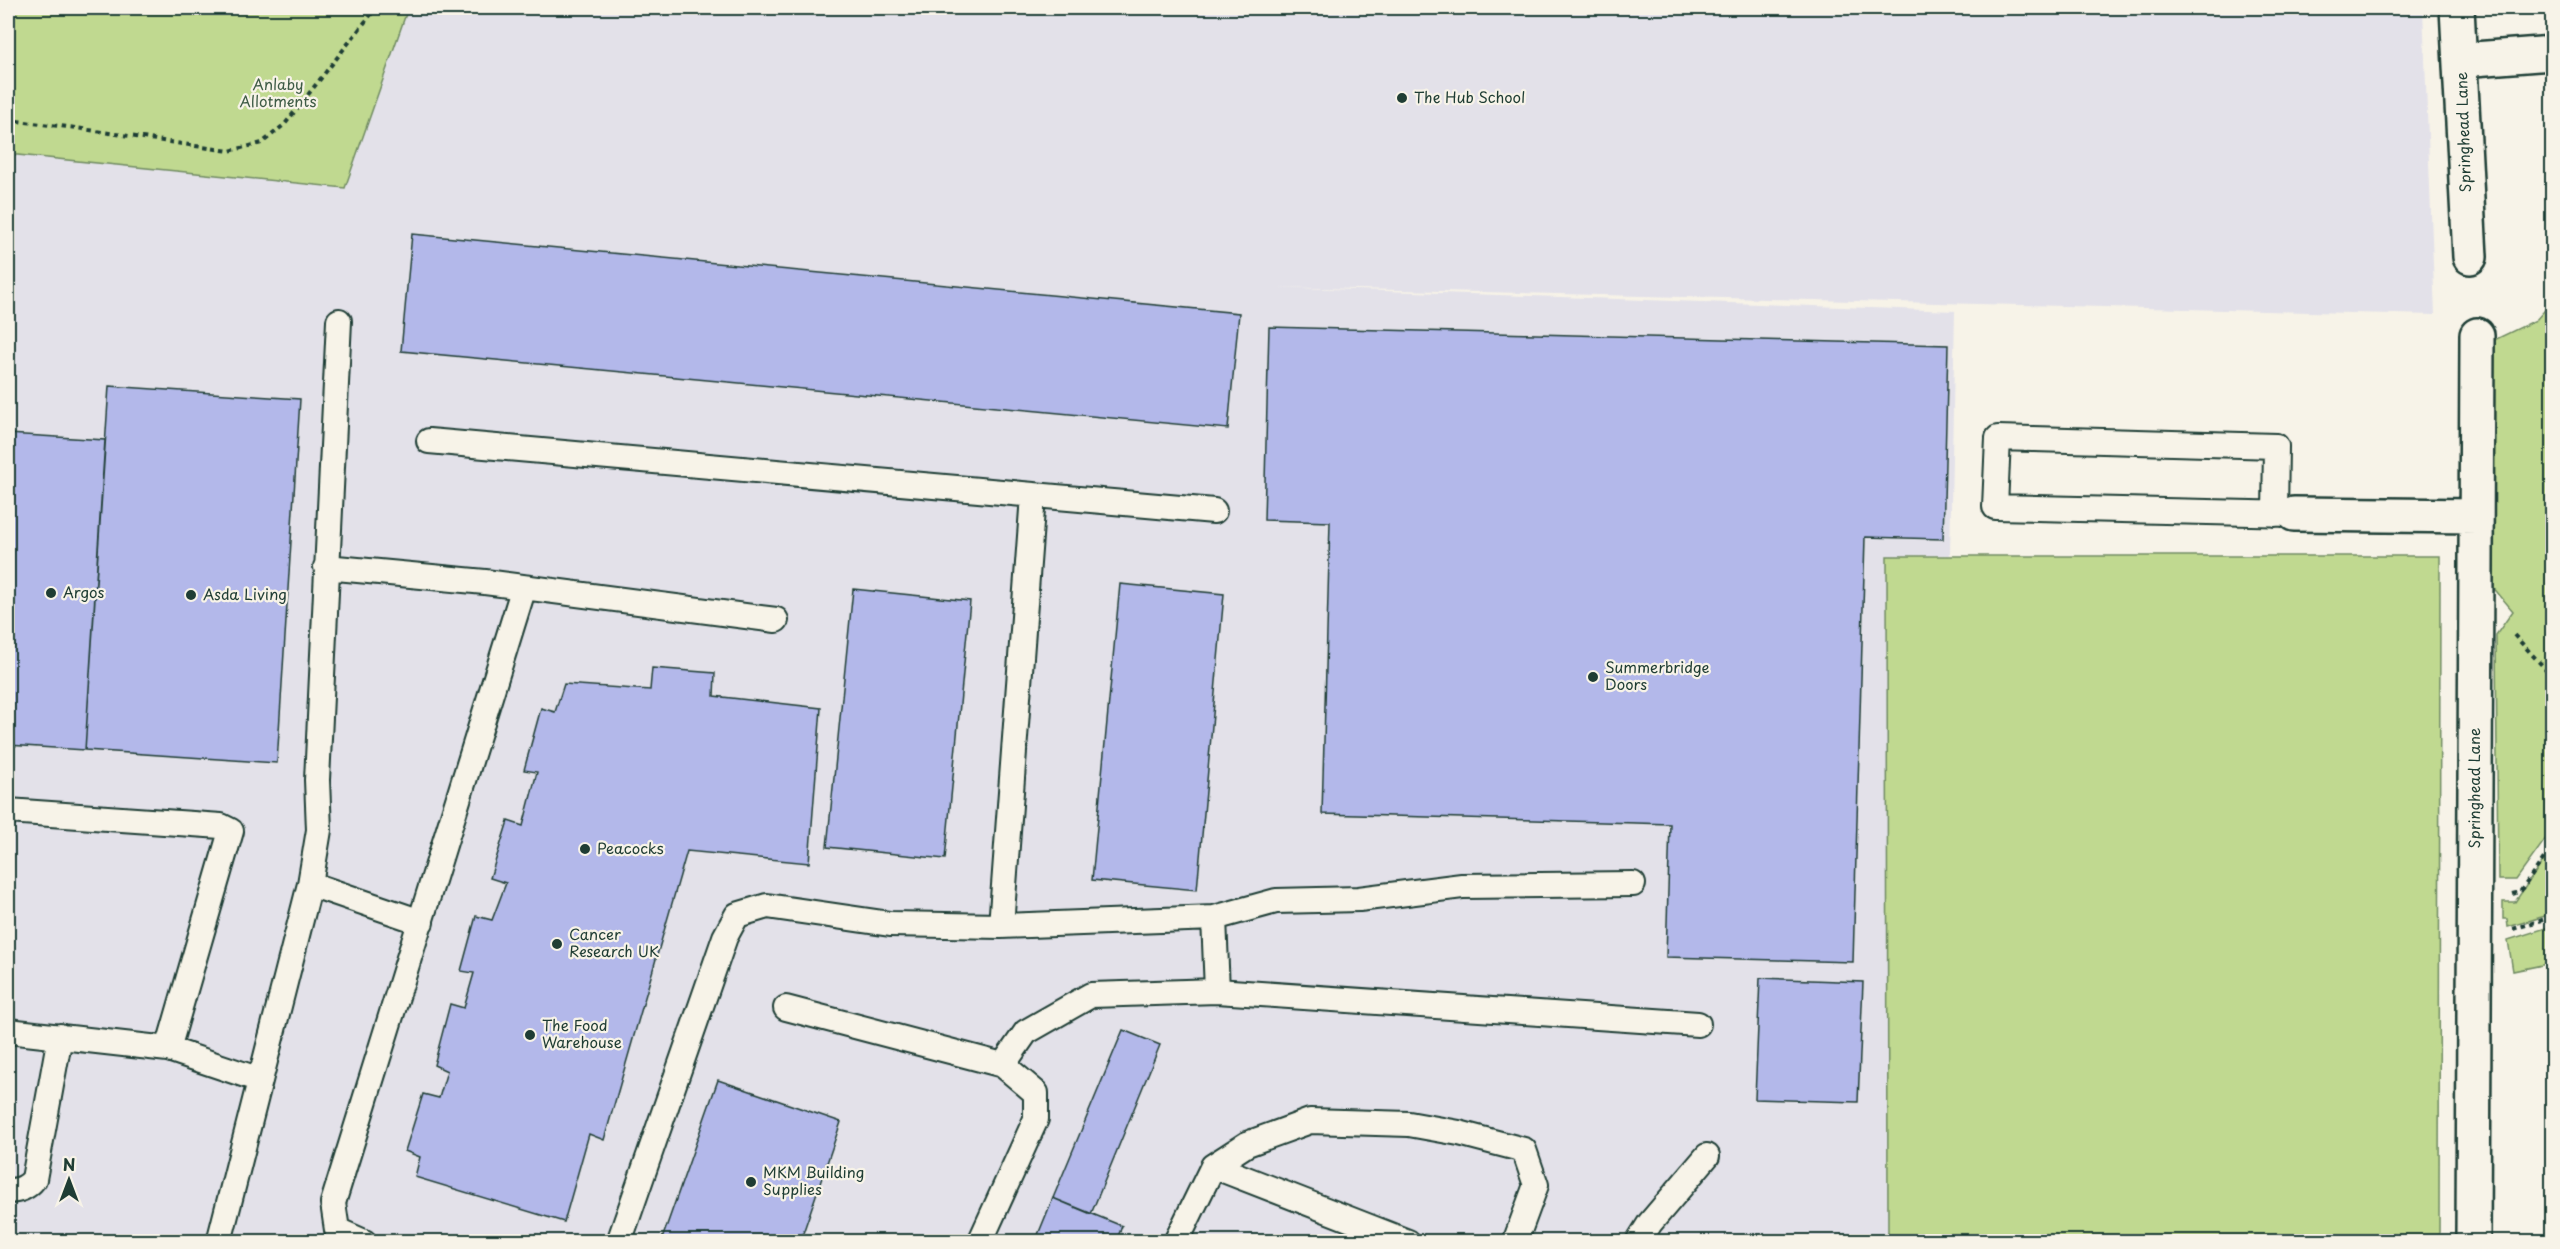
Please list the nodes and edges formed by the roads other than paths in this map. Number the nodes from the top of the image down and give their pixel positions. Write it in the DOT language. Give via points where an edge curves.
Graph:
graph roads {
  1 [pos="2457,8"];
  2 [pos="2553,53"];
  3 [pos="2461,60"];
  4 [pos="2470,257"];
  5 [pos="339,321"];
  6 [pos="2477,335"];
  7 [pos="429,441"];
  8 [pos="1033,496"];
  9 [pos="1214,511"];
  10 [pos="2285,514"];
  11 [pos="2476,516"];
  12 [pos="326,567"];
  13 [pos="524,587"];
  14 [pos="776,620"];
  15 [pos="8,811"];
  16 [pos="310,884"];
  17 [pos="1633,884"];
  18 [pos="1214,918"];
  19 [pos="421,922"];
  20 [pos="1001,926"];
  21 [pos="1217,991"];
  22 [pos="786,1008"];
  23 [pos="1698,1024"];
  24 [pos="8,1031"];
  25 [pos="60,1036"];
  26 [pos="168,1049"];
  27 [pos="1003,1065"];
  28 [pos="260,1080"];
  29 [pos="1707,1156"];
  30 [pos="1213,1166"];
  31 [pos="8,1191"];
  32 [pos="219,1242"];
  33 [pos="364,1242"];
  34 [pos="619,1242"];
  35 [pos="980,1242"];
  36 [pos="1176,1242"];
  37 [pos="1408,1242"];
  38 [pos="1515,1242"];
  39 [pos="1638,1242"];
  40 [pos="2473,1242"];
  1 -- 3 [label="street, Springhead Lane"];
  2 -- 3 [label="street"];
  3 -- 4 [label="street, Springhead Lane"];
  5 -- 12 [label="lane"];
  6 -- 11 [label="street, Springhead Lane"];
  7 -- 8 [label="lane"];
  8 -- 9 [label="lane"];
  8 -- 20 [label="lane"];
  10 -- 10 [label="lane" via="1995,507 1998,438 2276,446"];
  10 -- 11 [label="street"];
  11 -- 40 [label="street, Springhead Lane"];
  12 -- 13 [label="lane"];
  12 -- 16 [label="lane" via="318,830"];
  13 -- 14 [label="lane"];
  13 -- 19 [label="lane"];
  15 -- 26 [label="lane" via="221,826 231,831"];
  16 -- 19 [label="lane"];
  16 -- 28 [label="lane"];
  17 -- 18 [label="lane" via="1462,886 1359,899 1276,901"];
  18 -- 20 [label="lane"];
  18 -- 21 [label="lane"];
  19 -- 33 [label="lane" via="333,1203 337,1230"];
  20 -- 34 [label="lane" via="890,924 766,906 737,915 725,937"];
  21 -- 23 [label="lane"];
  21 -- 27 [label="lane" via="1091,995 1026,1032"];
  22 -- 27 [label="lane"];
  24 -- 25 [label="lane"];
  25 -- 26 [label="lane"];
  25 -- 31 [label="lane" via="34,1179 28,1186"];
  26 -- 28 [label="lane"];
  27 -- 35 [label="lane" via="1036,1093 1036,1119"];
  28 -- 32 [label="lane"];
  29 -- 39 [label="lane"];
  30 -- 36 [label="lane"];
  30 -- 37 [label="lane"];
  30 -- 38 [label="lane" via="1247,1144 1310,1121 1409,1124 1459,1133 1524,1150 1536,1185"];
}
